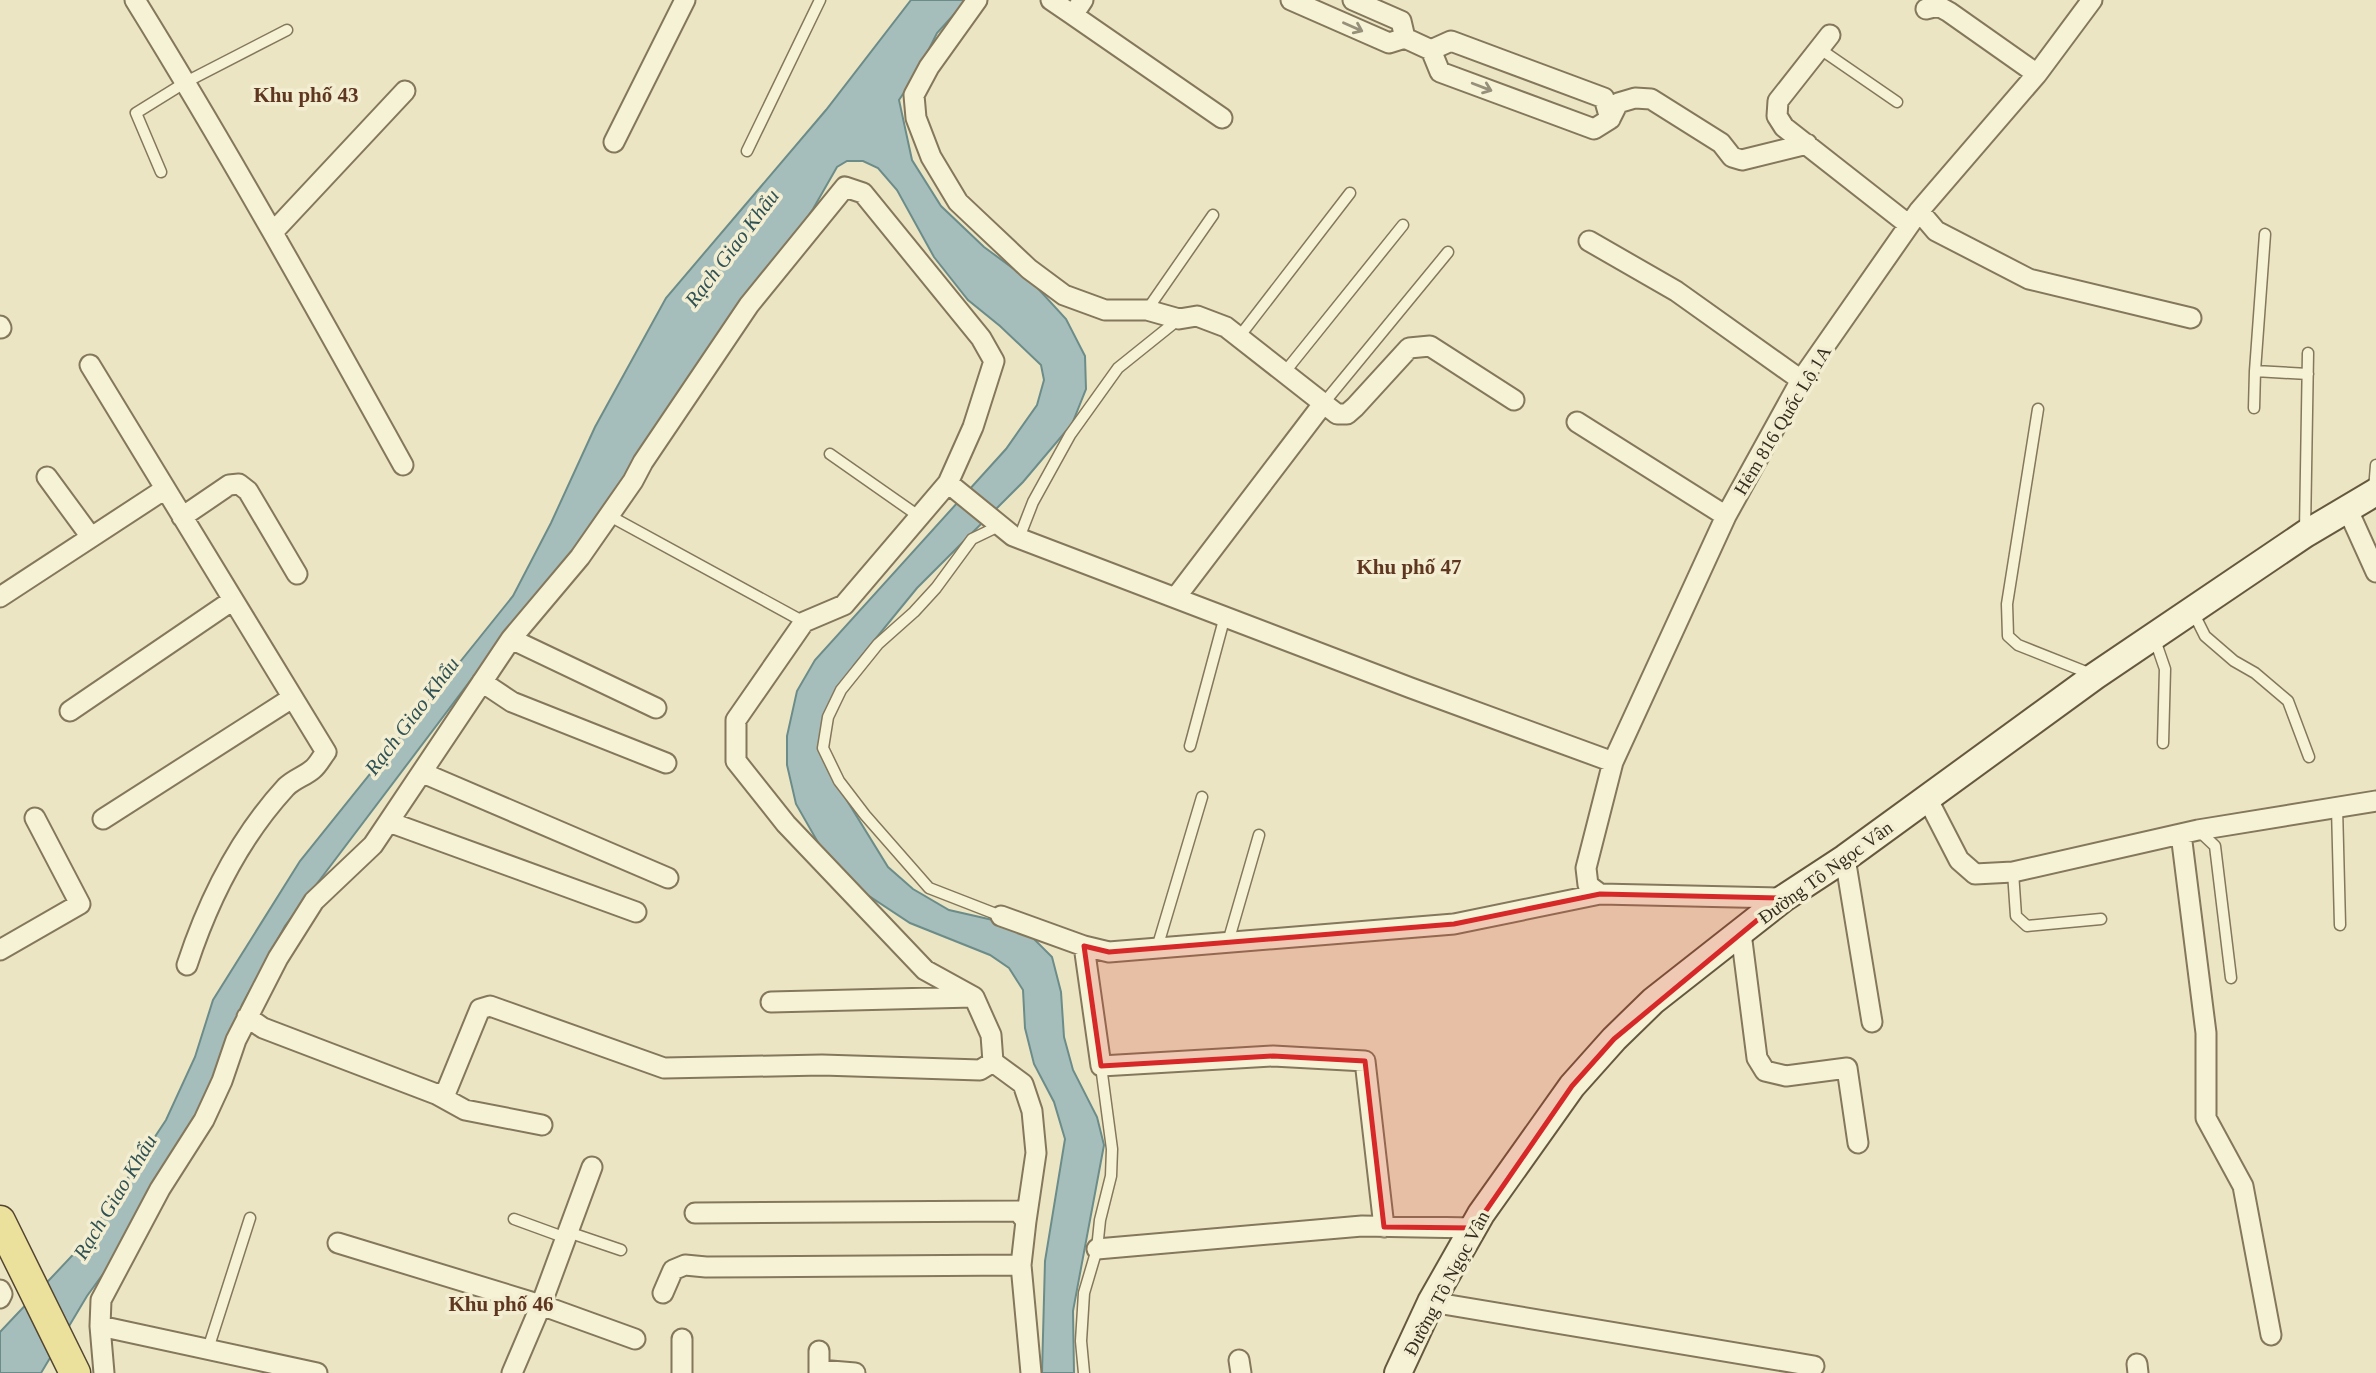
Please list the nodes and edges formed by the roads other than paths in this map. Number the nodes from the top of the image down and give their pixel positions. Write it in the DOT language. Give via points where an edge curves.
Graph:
graph roads {
  1 [pos="135,0"];
  2 [pos="685,0"];
  3 [pos="820,0"];
  4 [pos="977,0"];
  5 [pos="1051,0"];
  6 [pos="1291,0"];
  7 [pos="1353,0"];
  8 [pos="2092,0"];
  9 [pos="1078,7"];
  10 [pos="1926,9"];
  11 [pos="287,30"];
  12 [pos="1405,38"];
  13 [pos="1825,42"];
  14 [pos="1431,50"];
  15 [pos="2037,74"];
  16 [pos="186,82"];
  17 [pos="405,91"];
  18 [pos="1898,103"];
  19 [pos="1222,118"];
  20 [pos="1611,119"];
  21 [pos="614,142"];
  22 [pos="1807,144"];
  23 [pos="747,151"];
  24 [pos="161,172"];
  25 [pos="1350,193"];
  26 [pos="1213,215"];
  27 [pos="1914,218"];
  28 [pos="1403,225"];
  29 [pos="274,231"];
  30 [pos="2265,234"];
  31 [pos="1589,241"];
  32 [pos="1448,252"];
  33 [pos="1147,310"];
  34 [pos="2191,318"];
  35 [pos="1179,319"];
  36 [pos="1239,337"];
  37 [pos="2308,353"];
  38 [pos="90,365"];
  39 [pos="2255,372"];
  40 [pos="1284,373"];
  41 [pos="2308,374"];
  42 [pos="1801,380"];
  43 [pos="1514,400"];
  44 [pos="1323,404"];
  45 [pos="2254,408"];
  46 [pos="2038,409"];
  47 [pos="1577,422"];
  48 [pos="830,454"];
  49 [pos="403,465"];
  50 [pos="2376,465"];
  51 [pos="47,477"];
  52 [pos="951,486"];
  53 [pos="165,489"];
  54 [pos="2375,493"];
  55 [pos="2347,508"];
  56 [pos="607,515"];
  57 [pos="1726,516"];
  58 [pos="183,517"];
  59 [pos="920,517"];
  60 [pos="999,526"];
  61 [pos="2305,534"];
  62 [pos="91,537"];
  63 [pos="1019,538"];
  64 [pos="2376,572"];
  65 [pos="297,574"];
  66 [pos="0,597"];
  67 [pos="1177,597"];
  68 [pos="233,600"];
  69 [pos="2192,610"];
  70 [pos="1226,616"];
  71 [pos="804,622"];
  72 [pos="2154,636"];
  73 [pos="511,639"];
  74 [pos="2095,676"];
  75 [pos="482,682"];
  76 [pos="292,698"];
  77 [pos="656,708"];
  78 [pos="70,711"];
  79 [pos="2163,743"];
  80 [pos="1189,746"];
  81 [pos="2309,757"];
  82 [pos="1613,762"];
  83 [pos="666,764"];
  84 [pos="423,773"];
  85 [pos="1202,797"];
  86 [pos="1927,798"];
  87 [pos="2376,801"];
  88 [pos="2337,807"];
  89 [pos="35,818"];
  90 [pos="103,819"];
  91 [pos="389,822"];
  92 [pos="2189,832"];
  93 [pos="1259,835"];
  94 [pos="1845,858"];
  95 [pos="2012,872"];
  96 [pos="667,878"];
  97 [pos="1600,894"];
  98 [pos="1784,898"];
  99 [pos="636,912"];
  100 [pos="1001,916"];
  101 [pos="2101,919"];
  102 [pos="2340,925"];
  103 [pos="1741,933"];
  104 [pos="1228,943"];
  105 [pos="1084,946"];
  106 [pos="1,947"];
  107 [pos="1157,948"];
  108 [pos="187,965"];
  109 [pos="2231,978"];
  110 [pos="974,997"];
  111 [pos="771,1002"];
  112 [pos="247,1017"];
  113 [pos="1872,1022"];
  114 [pos="993,1062"];
  115 [pos="1101,1066"];
  116 [pos="436,1094"];
  117 [pos="542,1125"];
  118 [pos="1858,1143"];
  119 [pos="593,1167"];
  120 [pos="695,1213"];
  121 [pos="250,1218"];
  122 [pos="514,1219"];
  123 [pos="0,1221"];
  124 [pos="1026,1222"];
  125 [pos="1384,1227"];
  126 [pos="1474,1228"];
  127 [pos="567,1235"];
  128 [pos="338,1243"];
  129 [pos="1097,1249"];
  130 [pos="621,1250"];
  131 [pos="1021,1265"];
  132 [pos="0,1290"];
  133 [pos="663,1293"];
  134 [pos="0,1298"];
  135 [pos="1432,1302"];
  136 [pos="541,1305"];
  137 [pos="100,1326"];
  138 [pos="2272,1335"];
  139 [pos="635,1339"];
  140 [pos="682,1339"];
  141 [pos="208,1349"];
  142 [pos="819,1365"];
  143 [pos="1814,1366"];
  144 [pos="75,1373"];
  145 [pos="104,1373"];
  146 [pos="317,1373"];
  147 [pos="512,1373"];
  148 [pos="682,1373"];
  149 [pos="855,1373"];
  150 [pos="1031,1373"];
  151 [pos="1084,1373"];
  152 [pos="1398,1373"];
  1 -- 16 [label="street"];
  2 -- 21 [label="street"];
  3 -- 23 [label="lane"];
  4 -- 33 [label="street" via="914,96 916,118 931,157 958,202 1029,269 1064,295 1105,310"];
  5 -- 9 [label="street"];
  6 -- 12 [label="street, one-way" via="1389,43"];
  7 -- 12 [label="street" via="1401,21"];
  8 -- 15 [label="street, Hẻm 816 Quốc Lộ 1A"];
  9 -- 19 [label="street"];
  10 -- 15 [label="street" via="1938,6 1949,12"];
  11 -- 16 [label="lane"];
  12 -- 14 [label="street"];
  13 -- 18 [label="lane"];
  13 -- 22 [label="street" via="1778,102 1777,116 1784,127"];
  14 -- 20 [label="street" via="1451,41 1604,99"];
  14 -- 20 [label="street, one-way" via="1440,72 1594,129"];
  15 -- 27 [label="street, Hẻm 816 Quốc Lộ 1A"];
  16 -- 24 [label="lane" via="136,113"];
  16 -- 29 [label="street"];
  17 -- 29 [label="street"];
  20 -- 22 [label="street" via="1618,103 1651,99 1742,160"];
  22 -- 27 [label="street"];
  25 -- 36 [label="lane"];
  26 -- 33 [label="lane"];
  27 -- 34 [label="street" via="2029,279"];
  27 -- 42 [label="street, Hẻm 816 Quốc Lộ 1A"];
  28 -- 40 [label="lane"];
  29 -- 49 [label="street"];
  30 -- 39 [label="lane"];
  31 -- 42 [label="street" via="1676,292"];
  32 -- 44 [label="lane"];
  33 -- 35 [label="street"];
  35 -- 36 [label="street" via="1197,316"];
  35 -- 63 [label="lane" via="1118,368 1070,435"];
  36 -- 40 [label="street"];
  37 -- 41 [label="lane"];
  38 -- 53 [label="street"];
  39 -- 41 [label="lane"];
  39 -- 45 [label="lane"];
  40 -- 44 [label="street"];
  41 -- 61 [label="lane"];
  42 -- 57 [label="street, Hẻm 816 Quốc Lộ 1A"];
  43 -- 44 [label="street" via="1430,346 1409,348 1347,414 1337,414"];
  44 -- 67 [label="street"];
  46 -- 74 [label="lane" via="2007,604 2008,636 2018,645"];
  47 -- 57 [label="street"];
  48 -- 59 [label="lane"];
  50 -- 54 [label="lane"];
  51 -- 62 [label="street"];
  52 -- 56 [label="street" via="994,361 981,338 863,193 845,187 749,305"];
  52 -- 59 [label="street"];
  52 -- 60 [label="street"];
  53 -- 58 [label="street"];
  53 -- 62 [label="street"];
  54 -- 55 [label="street, Đường Tô Ngọc Vân"];
  55 -- 61 [label="street, Đường Tô Ngọc Vân"];
  55 -- 64 [label="street"];
  56 -- 71 [label="lane"];
  56 -- 73 [label="street" via="580,556"];
  57 -- 82 [label="street, Hẻm 816 Quốc Lộ 1A"];
  58 -- 65 [label="street" via="229,485 239,484 248,491"];
  58 -- 68 [label="street"];
  59 -- 71 [label="street" via="844,605"];
  60 -- 63 [label="street"];
  60 -- 100 [label="lane" via="972,539 914,612 878,644 841,690 828,717 823,748 839,781 929,888"];
  61 -- 69 [label="street, Đường Tô Ngọc Vân"];
  62 -- 66 [label="street"];
  63 -- 67 [label="street"];
  67 -- 70 [label="street"];
  68 -- 76 [label="street"];
  68 -- 78 [label="street"];
  69 -- 72 [label="street, Đường Tô Ngọc Vân"];
  69 -- 81 [label="lane" via="2205,636 2288,701"];
  70 -- 80 [label="lane"];
  70 -- 82 [label="street"];
  71 -- 110 [label="street" via="736,720 736,761 786,824 925,970"];
  72 -- 74 [label="street, Đường Tô Ngọc Vân"];
  72 -- 79 [label="lane" via="2165,669"];
  73 -- 75 [label="street"];
  73 -- 77 [label="street"];
  74 -- 86 [label="street, Đường Tô Ngọc Vân"];
  75 -- 83 [label="street" via="512,702"];
  75 -- 84 [label="street"];
  76 -- 90 [label="street"];
  76 -- 108 [label="street" via="326,752 315,768 289,785 258,822 202,922"];
  82 -- 97 [label="street, Hẻm 816 Quốc Lộ 1A" via="1586,868 1588,884"];
  84 -- 91 [label="street"];
  84 -- 96 [label="street"];
  85 -- 107 [label="lane"];
  86 -- 94 [label="street, Đường Tô Ngọc Vân"];
  86 -- 95 [label="street" via="1959,860 1975,874"];
  87 -- 88 [label="street"];
  88 -- 92 [label="street"];
  88 -- 102 [label="lane"];
  89 -- 106 [label="street" via="80,904"];
  91 -- 99 [label="street"];
  91 -- 112 [label="street" via="373,845 314,901"];
  92 -- 95 [label="street"];
  92 -- 109 [label="lane" via="2215,846"];
  92 -- 138 [label="street" via="2206,1034 2206,1118 2243,1186"];
  93 -- 104 [label="lane"];
  94 -- 98 [label="street, Đường Tô Ngọc Vân"];
  94 -- 113 [label="street"];
  95 -- 101 [label="lane" via="2016,916 2027,926"];
  97 -- 98 [label="street"];
  97 -- 104 [label="street" via="1454,924"];
  98 -- 103 [label="street, Đường Tô Ngọc Vân"];
  100 -- 105 [label="street"];
  103 -- 118 [label="street" via="1758,1058 1765,1071 1786,1076 1847,1068"];
  103 -- 126 [label="street, Đường Tô Ngọc Vân" via="1614,1039 1572,1086"];
  104 -- 107 [label="street"];
  105 -- 107 [label="street" via="1109,953"];
  105 -- 115 [label="street"];
  110 -- 111 [label="street"];
  110 -- 114 [label="street" via="991,1035"];
  112 -- 116 [label="street" via="263,1028"];
  112 -- 137 [label="street" via="204,1120 160,1189 101,1300"];
  114 -- 116 [label="street" via="980,1070 822,1065 664,1068 490,1006 480,1009 446,1092"];
  114 -- 124 [label="street" via="1023,1084 1032,1111 1036,1153"];
  115 -- 125 [label="street" via="1273,1056 1365,1061"];
  115 -- 129 [label="lane" via="1112,1149"];
  116 -- 117 [label="street" via="465,1110"];
  119 -- 127 [label="street"];
  120 -- 124 [label="street" via="1018,1211"];
  121 -- 141 [label="lane"];
  122 -- 127 [label="lane"];
  123 -- 144 [label="main road"];
  124 -- 131 [label="street"];
  125 -- 126 [label="street"];
  125 -- 129 [label="street"];
  126 -- 135 [label="street, Đường Tô Ngọc Vân"];
  127 -- 130 [label="lane"];
  127 -- 136 [label="street"];
  128 -- 136 [label="street"];
  129 -- 151 [label="lane" via="1084,1293"];
  131 -- 133 [label="street" via="685,1265 673,1270"];
  131 -- 150 [label="street"];
  132 -- 134 [label="street"];
  135 -- 143 [label="street"];
  135 -- 152 [label="street, Đường Tô Ngọc Vân"];
  136 -- 139 [label="street"];
  136 -- 147 [label="street"];
  137 -- 141 [label="street"];
  137 -- 145 [label="street"];
  140 -- 148 [label="street"];
  141 -- 146 [label="street"];
  142 -- 149 [label="street"];
}
